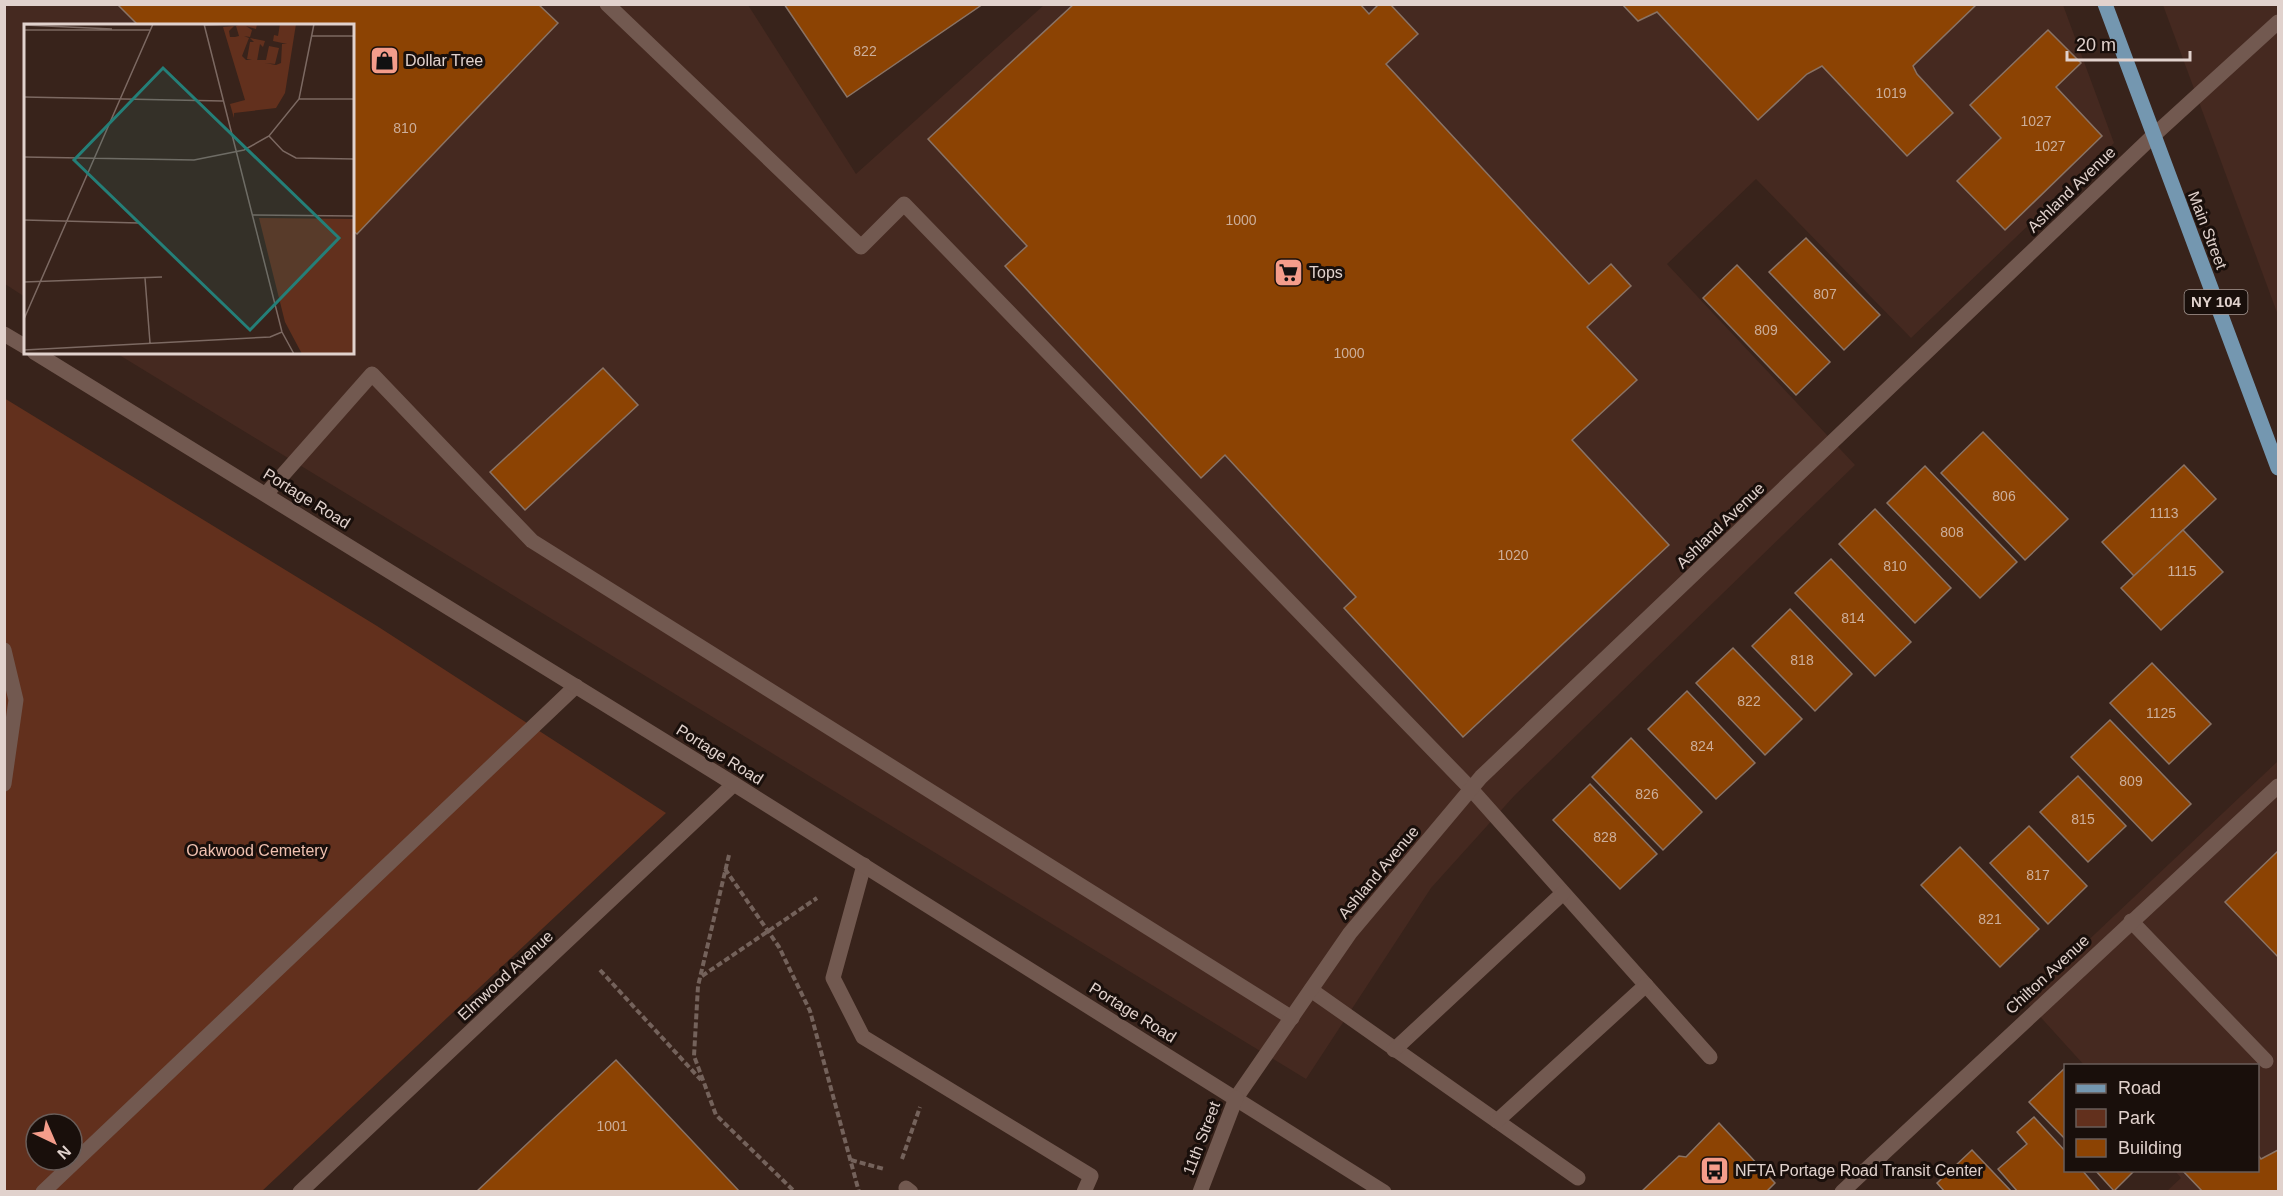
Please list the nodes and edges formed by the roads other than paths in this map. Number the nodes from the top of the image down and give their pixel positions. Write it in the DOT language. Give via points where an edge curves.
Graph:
graph roads {
  1 [pos="607,4"];
  2 [pos="2105,4"];
  3 [pos="2278,22"];
  4 [pos="2153,136"];
  5 [pos="4,334"];
  6 [pos="24,346"];
  7 [pos="37,354"];
  8 [pos="2278,468"];
  9 [pos="267,494"];
  10 [pos="4,650"];
  11 [pos="576,686"];
  12 [pos="4,784"];
  13 [pos="734,784"];
  14 [pos="2278,786"];
  15 [pos="1471,789"];
  16 [pos="864,865"];
  17 [pos="1563,893"];
  18 [pos="2131,921"];
  19 [pos="1646,985"];
  20 [pos="1311,990"];
  21 [pos="1292,1018"];
  22 [pos="1394,1050"];
  23 [pos="1710,1058"];
  24 [pos="2266,1061"];
  25 [pos="1236,1098"];
  26 [pos="1497,1122"];
  27 [pos="1578,1178"];
  28 [pos="43,1191"];
  29 [pos="300,1191"];
  30 [pos="1084,1191"];
  31 [pos="1200,1191"];
  32 [pos="1384,1191"];
  33 [pos="1842,1191"];
  1 -- 15 [label="street" via="861,247 904,204"];
  2 -- 4 [label="main road, Main Street / NY 104"];
  3 -- 4 [label="street, Ashland Avenue"];
  4 -- 8 [label="main road, Main Street / NY 104"];
  4 -- 15 [label="street, Ashland Avenue"];
  5 -- 6 [label="street"];
  7 -- 9 [label="street, Portage Road"];
  9 -- 11 [label="street, Portage Road"];
  9 -- 21 [label="street" via="372,374 532,541"];
  10 -- 12 [label="street" via="16,700"];
  11 -- 13 [label="street, Portage Road"];
  11 -- 28 [label="street"];
  13 -- 16 [label="street, Portage Road"];
  13 -- 29 [label="street, Elmwood Avenue"];
  14 -- 18 [label="street, Chilton Avenue"];
  15 -- 17 [label="street"];
  15 -- 20 [label="street, Ashland Avenue" via="1350,933"];
  16 -- 25 [label="street, Portage Road"];
  16 -- 30 [label="street" via="833,978 863,1037 1091,1176"];
  17 -- 19 [label="street"];
  17 -- 22 [label="street"];
  18 -- 24 [label="street"];
  18 -- 33 [label="street, Chilton Avenue"];
  19 -- 23 [label="street"];
  19 -- 26 [label="street"];
  20 -- 21 [label="street, Ashland Avenue"];
  20 -- 22 [label="street"];
  21 -- 25 [label="street, Ashland Avenue"];
  22 -- 26 [label="street"];
  25 -- 31 [label="street, 11th Street"];
  25 -- 32 [label="street, Portage Road"];
  26 -- 27 [label="street"];
}
